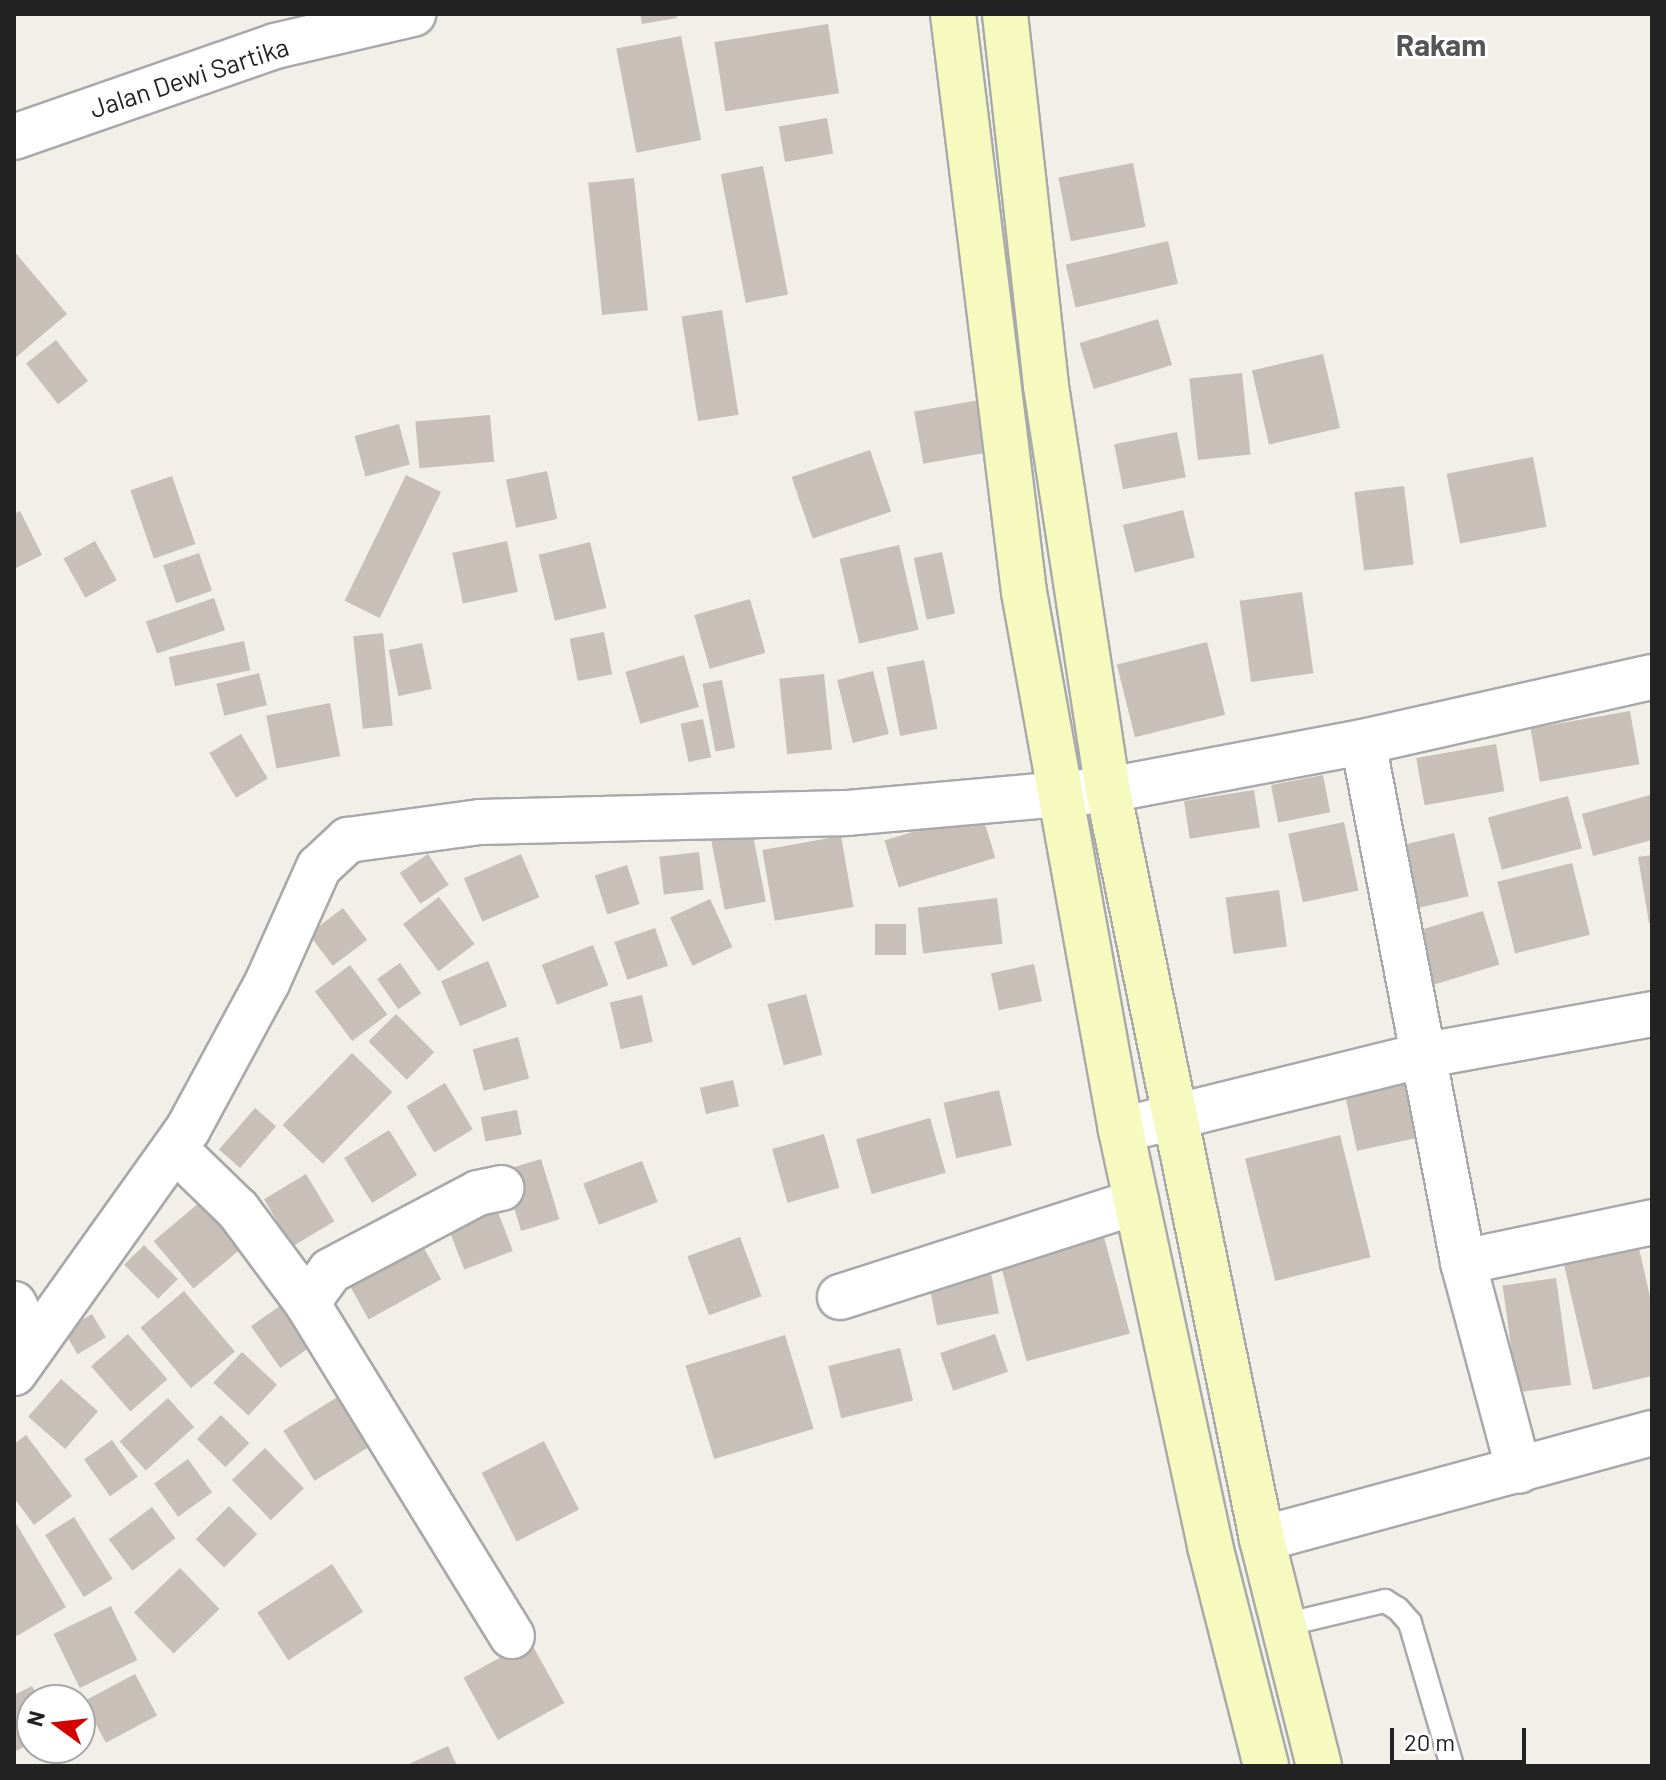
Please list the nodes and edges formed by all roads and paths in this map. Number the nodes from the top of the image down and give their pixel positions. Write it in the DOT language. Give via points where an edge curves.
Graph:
graph roads {
  1 [pos="413,14"];
  2 [pos="953,14"];
  3 [pos="1005,14"];
  4 [pos="14,137"];
  5 [pos="1652,677"];
  6 [pos="1363,742"];
  7 [pos="1108,790"];
  8 [pos="1062,795"];
  9 [pos="1652,1014"];
  10 [pos="1421,1056"];
  11 [pos="1175,1118"];
  12 [pos="1121,1130"];
  13 [pos="175,1149"];
  14 [pos="501,1188"];
  15 [pos="1136,1202"];
  16 [pos="1652,1222"];
  17 [pos="1463,1262"];
  18 [pos="840,1297"];
  19 [pos="307,1303"];
  20 [pos="18,1328"];
  21 [pos="1652,1433"];
  22 [pos="1519,1471"];
  23 [pos="1262,1539"];
  24 [pos="1284,1625"];
  25 [pos="512,1636"];
  26 [pos="1266,1766"];
  27 [pos="1319,1766"];
  28 [pos="1452,1766"];
  1 -- 4 [label="street, Jalan Dewi Sartika" via="275,46"];
  2 -- 8 [label="main road" via="1020,562"];
  3 -- 7 [label="main road" via="1046,386"];
  5 -- 6 [label="street"];
  6 -- 7 [label="street"];
  6 -- 10 [label="street"];
  7 -- 8 [label="street"];
  7 -- 11 [label="main road"];
  8 -- 12 [label="main road"];
  8 -- 13 [label="street" via="848,813 480,822 348,840 319,867 267,983"];
  9 -- 10 [label="street"];
  10 -- 11 [label="street"];
  10 -- 17 [label="street"];
  11 -- 12 [label="street"];
  11 -- 23 [label="main road"];
  12 -- 15 [label="main road"];
  13 -- 19 [label="street" via="238,1210"];
  13 -- 20 [label="street"];
  14 -- 19 [label="street" via="478,1193 330,1271"];
  15 -- 18 [label="street"];
  15 -- 26 [label="main road" via="1210,1546"];
  16 -- 17 [label="street"];
  17 -- 22 [label="street"];
  19 -- 25 [label="street"];
  21 -- 22 [label="street"];
  22 -- 23 [label="street"];
  23 -- 24 [label="main road"];
  24 -- 27 [label="main road"];
  24 -- 28 [label="lane" via="1385,1601 1398,1609 1410,1623"];
}
